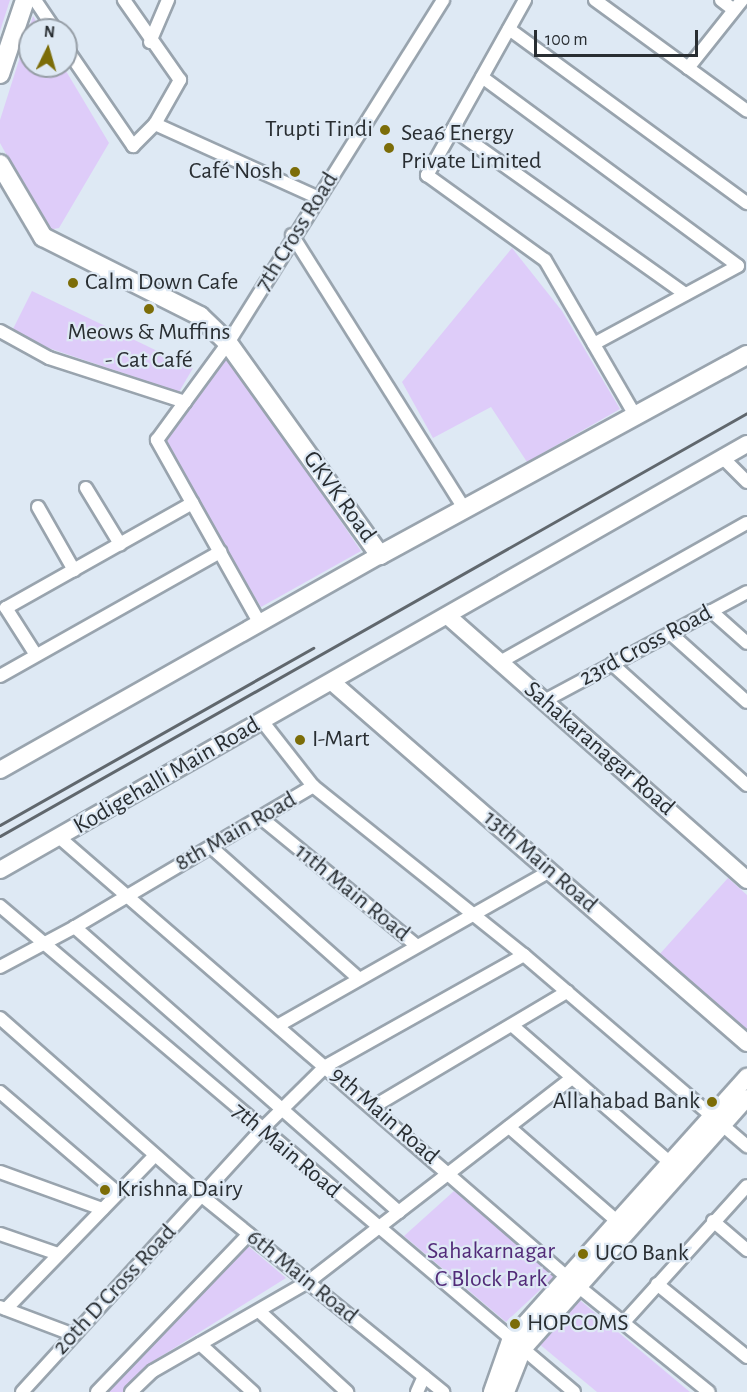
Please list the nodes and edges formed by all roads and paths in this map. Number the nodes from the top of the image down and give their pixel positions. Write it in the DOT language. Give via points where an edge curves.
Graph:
graph roads {
  1 [pos="25,0"];
  2 [pos="35,0"];
  3 [pos="124,0"];
  4 [pos="168,0"];
  5 [pos="443,0"];
  6 [pos="525,0"];
  7 [pos="596,0"];
  8 [pos="721,0"];
  9 [pos="738,5"];
  10 [pos="47,18"];
  11 [pos="509,29"];
  12 [pos="150,42"];
  13 [pos="78,66"];
  14 [pos="688,68"];
  15 [pos="0,74"];
  16 [pos="482,77"];
  17 [pos="747,111"];
  18 [pos="155,124"];
  19 [pos="453,129"];
  20 [pos="0,164"];
  21 [pos="317,197"];
  22 [pos="747,203"];
  23 [pos="292,235"];
  24 [pos="742,263"];
  25 [pos="685,294"];
  26 [pos="0,331"];
  27 [pos="228,343"];
  28 [pos="594,344"];
  29 [pos="747,355"];
  30 [pos="185,402"];
  31 [pos="635,415"];
  32 [pos="747,444"];
  33 [pos="723,459"];
  34 [pos="747,482"];
  35 [pos="86,488"];
  36 [pos="192,503"];
  37 [pos="38,507"];
  38 [pos="463,507"];
  39 [pos="747,523"];
  40 [pos="120,544"];
  41 [pos="220,552"];
  42 [pos="380,555"];
  43 [pos="74,570"];
  44 [pos="747,592"];
  45 [pos="3,609"];
  46 [pos="711,611"];
  47 [pos="450,618"];
  48 [pos="259,622"];
  49 [pos="670,633"];
  50 [pos="747,643"];
  51 [pos="36,656"];
  52 [pos="500,662"];
  53 [pos="612,664"];
  54 [pos="0,676"];
  55 [pos="332,682"];
  56 [pos="544,701"];
  57 [pos="747,702"];
  58 [pos="262,721"];
  59 [pos="0,770"];
  60 [pos="747,785"];
  61 [pos="313,786"];
  62 [pos="260,818"];
  63 [pos="60,838"];
  64 [pos="211,847"];
  65 [pos="0,870"];
  66 [pos="550,871"];
  67 [pos="747,880"];
  68 [pos="127,895"];
  69 [pos="0,906"];
  70 [pos="473,914"];
  71 [pos="75,927"];
  72 [pos="43,944"];
  73 [pos="417,946"];
  74 [pos="524,955"];
  75 [pos="0,968"];
  76 [pos="358,978"];
  77 [pos="567,992"];
  78 [pos="0,1018"];
  79 [pos="279,1025"];
  80 [pos="514,1027"];
  81 [pos="747,1043"];
  82 [pos="326,1066"];
  83 [pos="747,1077"];
  84 [pos="572,1079"];
  85 [pos="0,1092"];
  86 [pos="747,1098"];
  87 [pos="373,1107"];
  88 [pos="283,1109"];
  89 [pos="719,1121"];
  90 [pos="509,1127"];
  91 [pos="261,1130"];
  92 [pos="747,1146"];
  93 [pos="154,1155"];
  94 [pos="678,1169"];
  95 [pos="0,1172"];
  96 [pos="449,1172"];
  97 [pos="747,1186"];
  98 [pos="118,1193"];
  99 [pos="202,1196"];
  100 [pos="102,1209"];
  101 [pos="399,1212"];
  102 [pos="713,1221"];
  103 [pos="618,1222"];
  104 [pos="378,1228"];
  105 [pos="249,1233"];
  106 [pos="0,1234"];
  107 [pos="747,1251"];
  108 [pos="58,1254"];
  109 [pos="308,1282"];
  110 [pos="574,1282"];
  111 [pos="657,1284"];
  112 [pos="3,1308"];
  113 [pos="258,1311"];
  114 [pos="624,1322"];
  115 [pos="74,1335"];
  116 [pos="200,1344"];
  117 [pos="516,1345"];
  118 [pos="747,1357"];
  119 [pos="424,1376"];
  120 [pos="244,1390"];
  121 [pos="21,1392"];
  122 [pos="97,1392"];
  123 [pos="131,1392"];
  124 [pos="347,1392"];
  125 [pos="417,1392"];
  126 [pos="443,1392"];
  127 [pos="492,1392"];
  128 [pos="506,1392"];
  129 [pos="574,1392"];
  130 [pos="709,1392"];
  1 -- 15 [label="main road"];
  2 -- 10 [label="street"];
  3 -- 12 [label="street"];
  4 -- 12 [label="street"];
  5 -- 21 [label="street, 7th Cross Road"];
  6 -- 11 [label="street"];
  7 -- 14 [label="street"];
  8 -- 9 [label="street"];
  9 -- 14 [label="street"];
  11 -- 16 [label="street"];
  11 -- 22 [label="street"];
  12 -- 18 [label="street" via="180,80"];
  13 -- 18 [label="street" via="133,146"];
  14 -- 17 [label="street"];
  16 -- 19 [label="street"];
  16 -- 24 [label="street"];
  18 -- 21 [label="street"];
  19 -- 25 [label="street"];
  19 -- 28 [label="street" via="427,175 545,260"];
  20 -- 27 [label="main road, GKVK Road" via="44,237 200,316"];
  21 -- 23 [label="street, 7th Cross Road"];
  23 -- 27 [label="street, 7th Cross Road"];
  23 -- 38 [label="street"];
  24 -- 25 [label="street"];
  25 -- 28 [label="street"];
  26 -- 30 [label="street" via="49,358"];
  27 -- 30 [label="street, 7th Cross Road"];
  27 -- 42 [label="main road, GKVK Road"];
  28 -- 31 [label="street"];
  29 -- 31 [label="main road, GKVK Road"];
  30 -- 36 [label="street, 7th Cross Road" via="157,440"];
  31 -- 38 [label="main road, GKVK Road"];
  32 -- 33 [label="street, Kodigehalli Main Road"];
  33 -- 34 [label="street"];
  33 -- 47 [label="street, Kodigehalli Main Road"];
  35 -- 40 [label="street"];
  36 -- 40 [label="street"];
  36 -- 41 [label="street"];
  37 -- 43 [label="street"];
  38 -- 42 [label="main road, GKVK Road"];
  39 -- 52 [label="street"];
  40 -- 43 [label="street"];
  41 -- 48 [label="street"];
  41 -- 51 [label="street"];
  42 -- 48 [label="street"];
  43 -- 45 [label="street"];
  44 -- 46 [label="street, 23rd Cross Road"];
  45 -- 51 [label="street"];
  46 -- 49 [label="street, 23rd Cross Road"];
  46 -- 50 [label="street"];
  47 -- 52 [label="street, Sahakaranagar Road"];
  47 -- 55 [label="street, Kodigehalli Main Road"];
  48 -- 59 [label="street"];
  49 -- 53 [label="street, 23rd Cross Road"];
  49 -- 57 [label="street"];
  51 -- 54 [label="street"];
  52 -- 56 [label="street, Sahakaranagar Road"];
  53 -- 56 [label="street, 23rd Cross Road"];
  53 -- 60 [label="street"];
  55 -- 58 [label="street, Kodigehalli Main Road"];
  55 -- 66 [label="street, 13th Main Road"];
  56 -- 67 [label="street, Sahakaranagar Road"];
  58 -- 61 [label="street"];
  58 -- 63 [label="street, Kodigehalli Main Road"];
  61 -- 62 [label="street, 8th Main Road"];
  61 -- 70 [label="street, 8th Main Road"];
  62 -- 64 [label="street, 8th Main Road"];
  62 -- 73 [label="street, 11th Main Road"];
  63 -- 65 [label="street, Kodigehalli Main Road"];
  63 -- 68 [label="street, 9th Main Road"];
  64 -- 68 [label="street, 8th Main Road"];
  64 -- 76 [label="street"];
  66 -- 70 [label="street"];
  66 -- 81 [label="street, 13th Main Road"];
  68 -- 71 [label="street, 8th Main Road"];
  68 -- 79 [label="street, 9th Main Road"];
  69 -- 72 [label="street, 7th Main Road"];
  70 -- 73 [label="street"];
  70 -- 74 [label="street, 8th Main Road"];
  71 -- 72 [label="street, 8th Main Road"];
  71 -- 88 [label="street"];
  72 -- 75 [label="street, 8th Main Road"];
  72 -- 91 [label="street, 7th Main Road"];
  73 -- 76 [label="street"];
  74 -- 77 [label="street, 8th Main Road"];
  74 -- 82 [label="street, 20th D Cross Road"];
  76 -- 79 [label="street"];
  77 -- 80 [label="street"];
  77 -- 89 [label="street, 8th Main Road"];
  78 -- 93 [label="street, 6th Main Road"];
  79 -- 82 [label="street, 9th Main Road"];
  80 -- 84 [label="street"];
  80 -- 87 [label="street"];
  82 -- 87 [label="street, 9th Main Road"];
  82 -- 88 [label="street, 20th D Cross Road"];
  83 -- 89 [label="street"];
  84 -- 90 [label="street"];
  84 -- 94 [label="street"];
  85 -- 98 [label="street"];
  86 -- 89 [label="street"];
  87 -- 96 [label="street, 9th Main Road"];
  88 -- 91 [label="street, 20th D Cross Road"];
  88 -- 101 [label="street"];
  89 -- 92 [label="street, 8th Main Road"];
  89 -- 94 [label="street"];
  90 -- 96 [label="street"];
  90 -- 103 [label="street"];
  91 -- 99 [label="street, 20th D Cross Road"];
  91 -- 104 [label="street, 7th Main Road"];
  93 -- 98 [label="street"];
  93 -- 99 [label="street, 6th Main Road"];
  94 -- 103 [label="street"];
  94 -- 110 [label="street"];
  95 -- 100 [label="street"];
  96 -- 101 [label="street"];
  96 -- 110 [label="street, 9th Main Road"];
  97 -- 102 [label="street"];
  98 -- 100 [label="street"];
  99 -- 105 [label="street, 6th Main Road"];
  99 -- 115 [label="street, 20th D Cross Road"];
  100 -- 108 [label="street"];
  101 -- 104 [label="street"];
  102 -- 107 [label="street"];
  102 -- 111 [label="street"];
  103 -- 110 [label="street"];
  104 -- 109 [label="street"];
  104 -- 117 [label="street, 7th Main Road"];
  105 -- 109 [label="street, 6th Main Road"];
  105 -- 122 [label="street"];
  106 -- 108 [label="street"];
  108 -- 112 [label="street"];
  109 -- 113 [label="street"];
  109 -- 119 [label="street, 6th Main Road"];
  110 -- 114 [label="street, 9th Main Road"];
  110 -- 117 [label="street"];
  111 -- 114 [label="street"];
  111 -- 118 [label="street"];
  112 -- 115 [label="street"];
  113 -- 116 [label="street"];
  113 -- 124 [label="street"];
  114 -- 130 [label="street, 9th Main Road"];
  115 -- 121 [label="street, 20th D Cross Road"];
  116 -- 120 [label="street"];
  116 -- 123 [label="street" via="140,1380"];
  117 -- 127 [label="street"];
  117 -- 128 [label="street"];
  117 -- 129 [label="street, 7th Main Road"];
  119 -- 125 [label="street"];
  119 -- 126 [label="street, 6th Main Road"];
}
